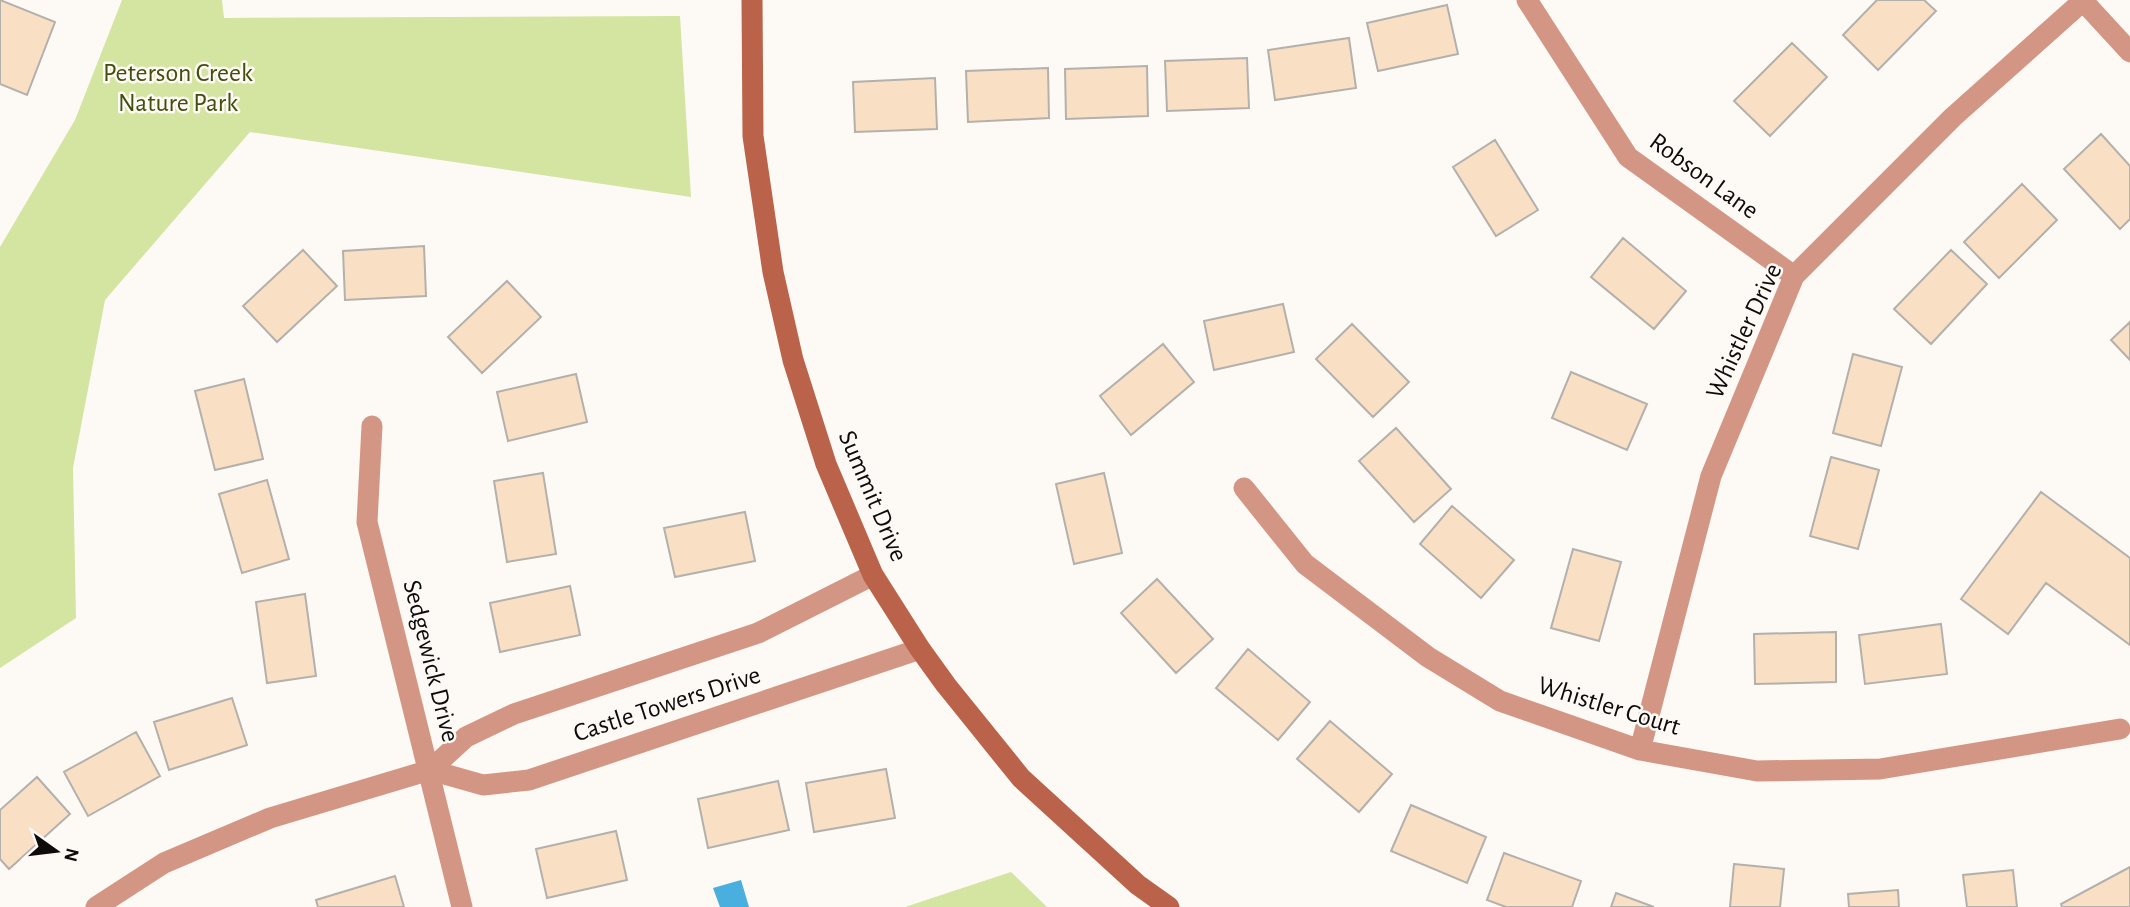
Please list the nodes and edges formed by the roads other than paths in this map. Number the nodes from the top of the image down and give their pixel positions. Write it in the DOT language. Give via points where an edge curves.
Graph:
graph roads {
  1 [pos="752,0"];
  2 [pos="1527,0"];
  3 [pos="2084,1"];
  4 [pos="2130,51"];
  5 [pos="1794,276"];
  6 [pos="372,426"];
  7 [pos="1244,488"];
  8 [pos="873,575"];
  9 [pos="920,649"];
  10 [pos="2120,729"];
  11 [pos="1640,750"];
  12 [pos="430,771"];
  13 [pos="96,907"];
  14 [pos="462,907"];
  15 [pos="1169,907"];
  1 -- 8 [label="main road, Summit Drive" via="753,136 773,272 793,360 825,464"];
  2 -- 5 [label="street, Robson Lane" via="1628,157"];
  3 -- 4 [label="street"];
  3 -- 5 [label="street, Whistler Drive" via="1953,117"];
  5 -- 11 [label="street, Whistler Drive" via="1711,476"];
  6 -- 12 [label="street, Sedgewick Drive" via="367,522"];
  7 -- 11 [label="street, Whistler Court" via="1305,564 1428,657 1500,701"];
  8 -- 9 [label="main road, Summit Drive"];
  8 -- 12 [label="street, Castle Towers Drive" via="758,633 514,714 466,737"];
  9 -- 12 [label="street, Castle Towers Drive" via="529,780 483,785"];
  9 -- 15 [label="main road, Summit Drive" via="1021,778 1138,885"];
  10 -- 11 [label="street, Whistler Court" via="1880,769 1758,771"];
  12 -- 13 [label="street, Castle Towers Drive" via="271,818 164,863"];
  12 -- 14 [label="street, Sedgewick Drive"];
}
